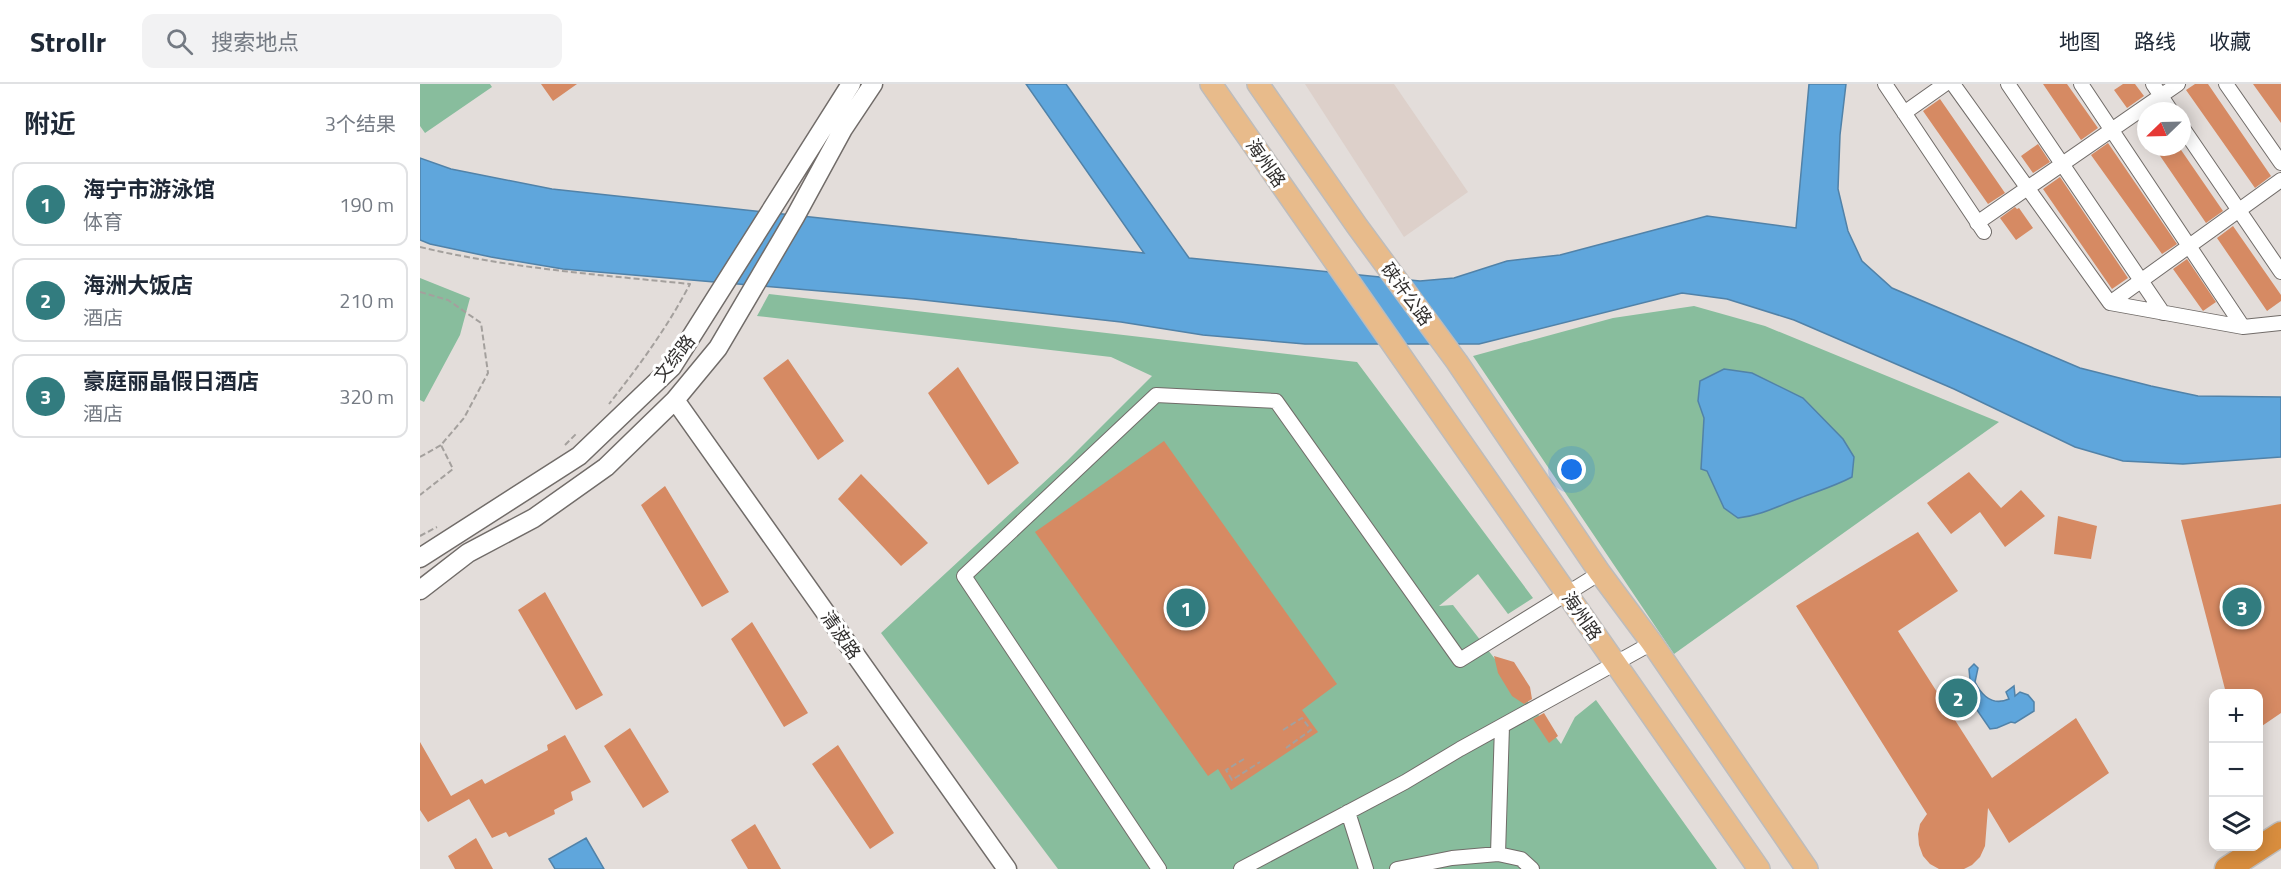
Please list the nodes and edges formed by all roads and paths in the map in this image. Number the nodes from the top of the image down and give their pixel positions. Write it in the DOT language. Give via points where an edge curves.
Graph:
graph roads {
  1 [pos="851,84"];
  2 [pos="873,84"];
  3 [pos="1211,84"];
  4 [pos="1258,84"];
  5 [pos="1885,84"];
  6 [pos="1945,84"];
  7 [pos="1953,84"];
  8 [pos="2008,84"];
  9 [pos="2081,84"];
  10 [pos="2153,84"];
  11 [pos="2178,84"];
  12 [pos="2226,84"];
  13 [pos="2161,96"];
  14 [pos="2165,102"];
  15 [pos="1904,113"];
  16 [pos="2112,130"];
  17 [pos="2191,140"];
  18 [pos="2281,163"];
  19 [pos="2062,164"];
  20 [pos="2281,180"];
  21 [pos="2028,188"];
  22 [pos="2239,210"];
  23 [pos="2189,246"];
  24 [pos="420,247"];
  25 [pos="2281,272"];
  26 [pos="2142,281"];
  27 [pos="420,291"];
  28 [pos="2110,303"];
  29 [pos="2163,313"];
  30 [pos="2281,323"];
  31 [pos="2243,327"];
  32 [pos="675,400"];
  33 [pos="604,410"];
  34 [pos="579,432"];
  35 [pos="441,445"];
  36 [pos="563,447"];
  37 [pos="420,457"];
  38 [pos="420,495"];
  39 [pos="441,525"];
  40 [pos="420,536"];
  41 [pos="420,558"];
  42 [pos="1600,573"];
  43 [pos="420,590"];
  44 [pos="1567,593"];
  45 [pos="1652,643"];
  46 [pos="1616,664"];
  47 [pos="1502,726"];
  48 [pos="1283,730"];
  49 [pos="1286,748"];
  50 [pos="1244,759"];
  51 [pos="1260,762"];
  52 [pos="1348,812"];
  53 [pos="2281,834"];
  54 [pos="1498,854"];
  55 [pos="1007,869"];
  56 [pos="1159,869"];
  57 [pos="1241,869"];
  58 [pos="1366,869"];
  59 [pos="1397,869"];
  60 [pos="1532,869"];
  61 [pos="1759,869"];
  62 [pos="1807,869"];
  63 [pos="2228,869"];
  1 -- 41 [label="main road, 文综路" via="672,367 579,456"];
  2 -- 32 [label="main road" via="843,129 718,348"];
  3 -- 44 [label="main road, 海州路"];
  4 -- 42 [label="main road, 硖许公路" via="1457,362"];
  5 -- 15 [label="street"];
  6 -- 15 [label="street"];
  7 -- 21 [label="street"];
  8 -- 19 [label="street"];
  9 -- 16 [label="street"];
  10 -- 13 [label="street"];
  11 -- 13 [label="street"];
  12 -- 18 [label="street"];
  13 -- 14 [label="street"];
  13 -- 16 [label="street"];
  15 -- 21 [label="street" via="1981,228"];
  16 -- 19 [label="street"];
  16 -- 23 [label="street"];
  17 -- 22 [label="street"];
  19 -- 21 [label="street"];
  19 -- 26 [label="street"];
  20 -- 22 [label="street"];
  21 -- 28 [label="street"];
  22 -- 23 [label="street"];
  22 -- 25 [label="street"];
  23 -- 26 [label="street"];
  23 -- 31 [label="street"];
  24 -- 33 [label="path" via="525,266 690,284 672,318"];
  26 -- 28 [label="street"];
  26 -- 29 [label="street"];
  27 -- 35 [label="path" via="448,300 481,323 488,373 464,418"];
  28 -- 29 [label="street"];
  29 -- 31 [label="street"];
  30 -- 31 [label="street"];
  32 -- 43 [label="main road" via="606,467 534,518 468,552"];
  32 -- 55 [label="main road, 清波路"];
  34 -- 36 [label="path"];
  35 -- 37 [label="path"];
  35 -- 38 [label="path" via="453,469"];
  39 -- 40 [label="path"];
  42 -- 44 [label="street"];
  42 -- 45 [label="main road"];
  44 -- 46 [label="main road, 海州路"];
  44 -- 56 [label="street" via="1460,660 1276,400 1156,394 964,576"];
  45 -- 46 [label="street"];
  45 -- 62 [label="main road"];
  46 -- 47 [label="street"];
  46 -- 61 [label="main road, 海州路"];
  47 -- 52 [label="street"];
  47 -- 54 [label="street"];
  48 -- 49 [label="path" via="1302,718 1311,730"];
  50 -- 51 [label="path" via="1226,770 1232,780"];
  52 -- 57 [label="street"];
  52 -- 58 [label="street"];
  53 -- 63 [label="highway"];
  54 -- 59 [label="street"];
  54 -- 60 [label="street" via="1521,859"];
}
